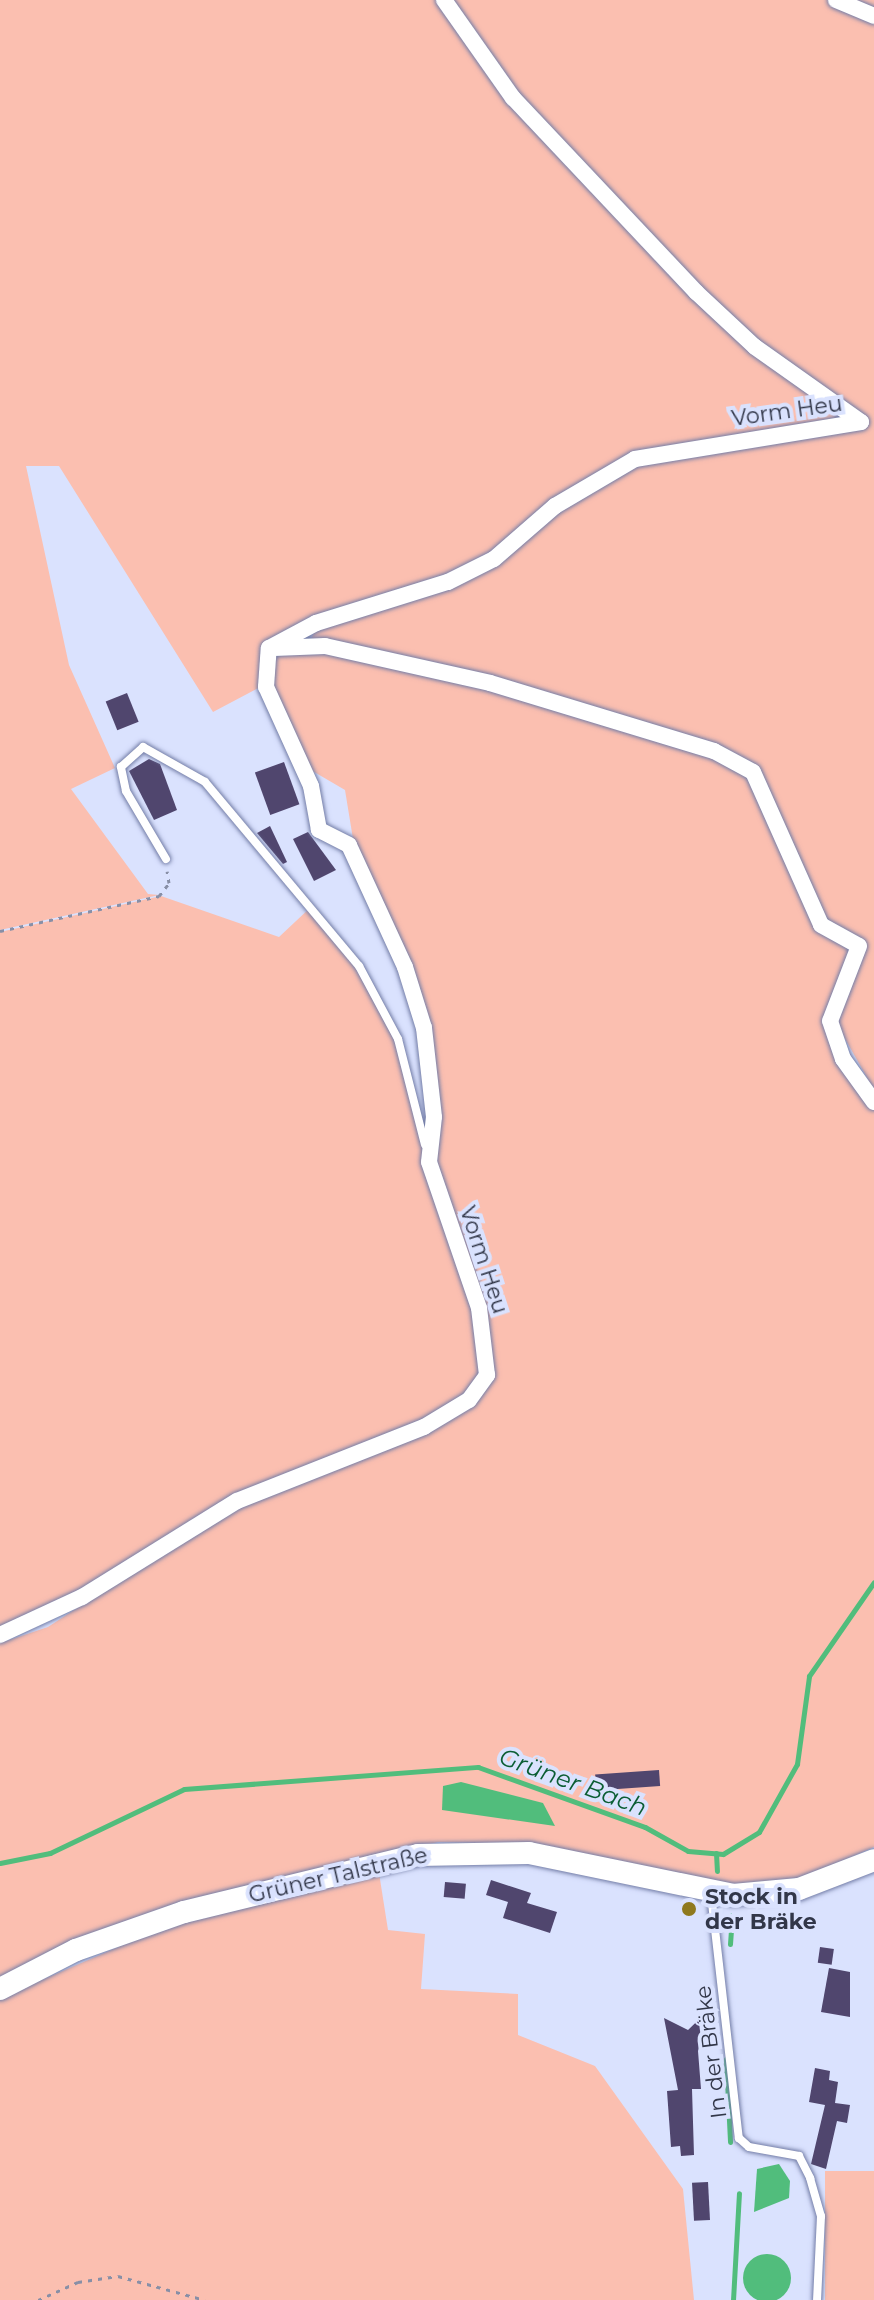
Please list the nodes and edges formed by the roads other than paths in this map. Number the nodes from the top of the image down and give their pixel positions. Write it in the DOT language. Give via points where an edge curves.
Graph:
graph roads {
  1 [pos="444,0"];
  2 [pos="836,0"];
  3 [pos="874,16"];
  4 [pos="269,648"];
  5 [pos="166,859"];
  6 [pos="874,1102"];
  7 [pos="429,1162"];
  8 [pos="0,1635"];
  9 [pos="874,1860"];
  10 [pos="711,1893"];
  11 [pos="0,1989"];
  12 [pos="817,2300"];
  1 -- 4 [label="street, Vorm Heu" via="513,98 696,292 755,347 861,422 635,459 555,506 494,559 448,582 316,623"];
  2 -- 3 [label="street"];
  4 -- 6 [label="street" via="325,646 490,683 714,751 753,772 821,925 859,946 830,1021 843,1059"];
  4 -- 7 [label="street, Vorm Heu" via="266,687 311,786 319,830 349,845 405,967 431,1072"];
  5 -- 7 [label="lane" via="121,767 143,747 205,782 359,966 398,1039"];
  7 -- 8 [label="street, Vorm Heu" via="486,1344 487,1375 469,1400 424,1427 237,1501 82,1597"];
  9 -- 10 [label="main road, Grüner Talstraße" via="799,1889"];
  10 -- 11 [label="main road, Grüner Talstraße" via="529,1853 440,1852 184,1912 76,1950"];
  10 -- 12 [label="lane, In der Bräke" via="739,2138 749,2147 799,2156 810,2178 821,2216"];
}
